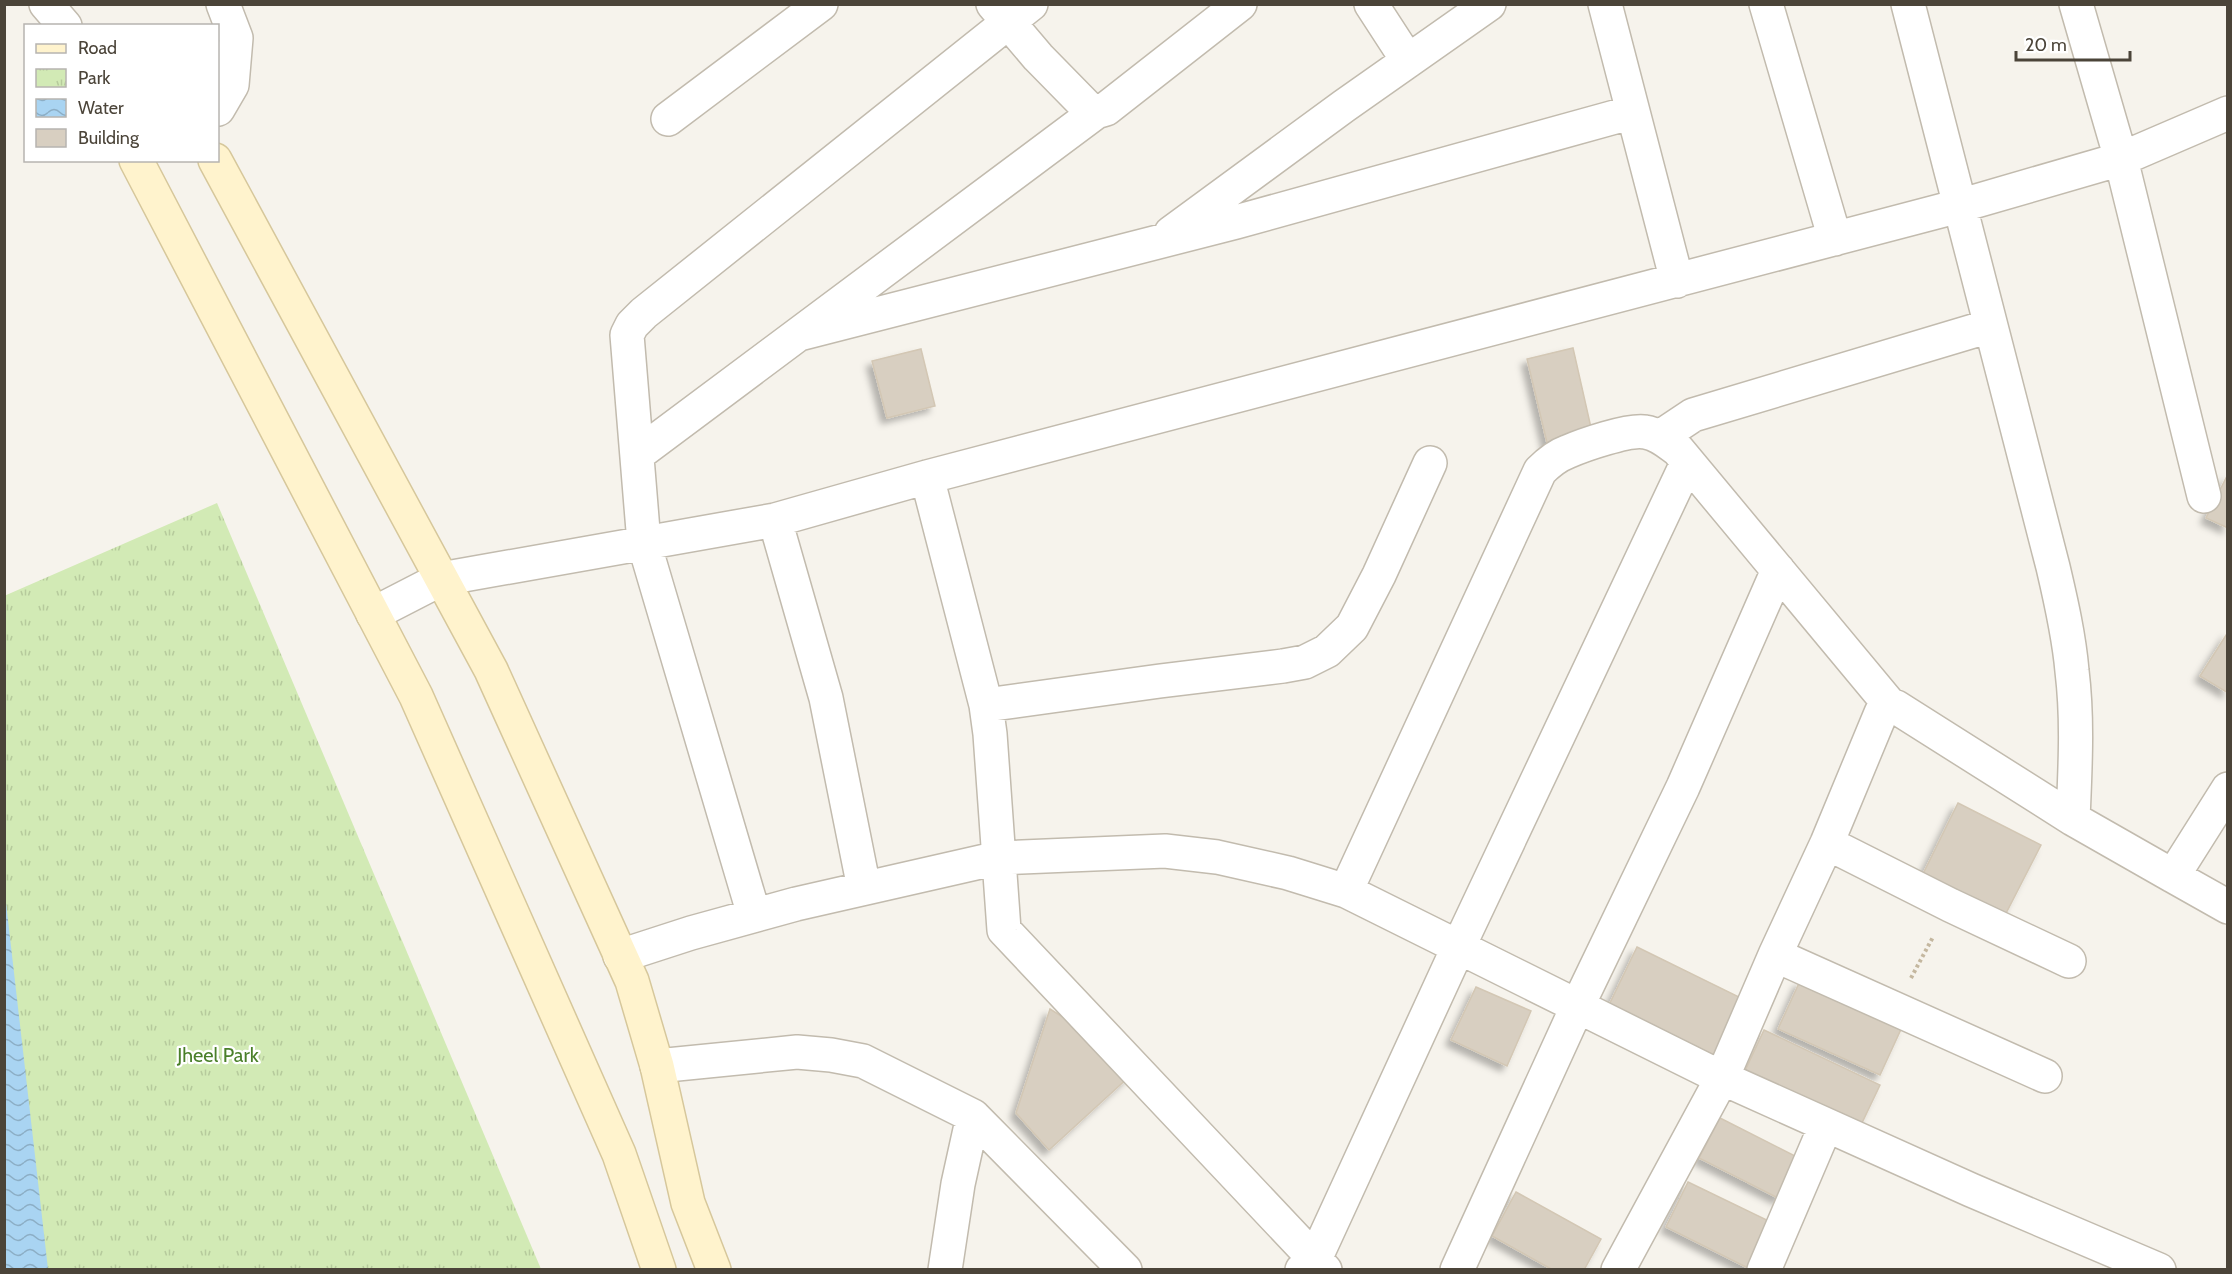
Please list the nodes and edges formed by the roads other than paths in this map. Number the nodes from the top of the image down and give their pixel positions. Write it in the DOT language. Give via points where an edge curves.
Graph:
graph roads {
  1 [pos="46,4"];
  2 [pos="223,4"];
  3 [pos="821,4"];
  4 [pos="1240,4"];
  5 [pos="1371,4"];
  6 [pos="1489,4"];
  7 [pos="1605,4"];
  8 [pos="1767,4"];
  9 [pos="1908,4"];
  10 [pos="2076,4"];
  11 [pos="1011,10"];
  12 [pos="63,24"];
  13 [pos="1408,61"];
  14 [pos="219,107"];
  15 [pos="1096,112"];
  16 [pos="1633,112"];
  17 [pos="2228,113"];
  18 [pos="668,119"];
  19 [pos="2121,159"];
  20 [pos="136,162"];
  21 [pos="216,162"];
  22 [pos="1959,206"];
  23 [pos="1834,239"];
  24 [pos="1159,242"];
  25 [pos="1677,281"];
  26 [pos="1990,326"];
  27 [pos="799,334"];
  28 [pos="1660,437"];
  29 [pos="638,454"];
  30 [pos="1430,463"];
  31 [pos="1686,463"];
  32 [pos="927,477"];
  33 [pos="2204,496"];
  34 [pos="776,520"];
  35 [pos="644,543"];
  36 [pos="1778,570"];
  37 [pos="441,579"];
  38 [pos="373,614"];
  39 [pos="986,705"];
  40 [pos="1890,705"];
  41 [pos="2228,789"];
  42 [pos="2073,819"];
  43 [pos="1827,843"];
  44 [pos="998,858"];
  45 [pos="2173,876"];
  46 [pos="864,888"];
  47 [pos="1346,891"];
  48 [pos="2228,907"];
  49 [pos="754,915"];
  50 [pos="1458,948"];
  51 [pos="1775,955"];
  52 [pos="620,956"];
  53 [pos="2068,961"];
  54 [pos="1578,1005"];
  55 [pos="657,1066"];
  56 [pos="2045,1076"];
  57 [pos="1722,1078"];
  58 [pos="973,1116"];
  59 [pos="1826,1125"];
  60 [pos="1314,1266"];
  61 [pos="659,1269"];
  62 [pos="714,1269"];
  63 [pos="945,1269"];
  64 [pos="1125,1269"];
  65 [pos="1456,1269"];
  66 [pos="1618,1269"];
  67 [pos="1764,1269"];
  68 [pos="2159,1269"];
  1 -- 12 [label="street"];
  2 -- 14 [label="street" via="236,38 232,85"];
  3 -- 18 [label="street"];
  4 -- 15 [label="street" via="1106,109"];
  5 -- 13 [label="street"];
  6 -- 13 [label="street"];
  7 -- 16 [label="street"];
  8 -- 23 [label="street"];
  9 -- 22 [label="street"];
  10 -- 19 [label="street"];
  11 -- 15 [label="street" via="1089,109"];
  11 -- 29 [label="street" via="632,325 627,349"];
  13 -- 24 [label="street"];
  15 -- 27 [label="street"];
  16 -- 24 [label="street"];
  16 -- 25 [label="street"];
  17 -- 19 [label="street"];
  19 -- 22 [label="street"];
  19 -- 33 [label="street"];
  20 -- 38 [label="main road"];
  21 -- 37 [label="main road"];
  22 -- 23 [label="street"];
  22 -- 26 [label="street"];
  23 -- 25 [label="street"];
  24 -- 27 [label="street"];
  25 -- 32 [label="street"];
  26 -- 28 [label="street" via="1693,415"];
  26 -- 42 [label="street" via="2065,619 2076,736"];
  27 -- 29 [label="street"];
  28 -- 31 [label="street" via="1678,450"];
  28 -- 47 [label="street" via="1629,432 1566,452 1540,471"];
  29 -- 35 [label="street"];
  30 -- 39 [label="street" via="1352,627 1327,651 1305,662 1283,666"];
  31 -- 36 [label="street"];
  31 -- 50 [label="street"];
  32 -- 34 [label="street"];
  32 -- 39 [label="street"];
  34 -- 35 [label="street"];
  34 -- 46 [label="street" via="826,698"];
  35 -- 37 [label="street"];
  35 -- 49 [label="street"];
  36 -- 40 [label="street"];
  36 -- 54 [label="street" via="1683,787"];
  37 -- 38 [label="street"];
  37 -- 52 [label="main road" via="491,670"];
  38 -- 61 [label="main road" via="416,696 619,1154"];
  39 -- 44 [label="street"];
  40 -- 42 [label="street"];
  40 -- 43 [label="street" via="1881,713"];
  41 -- 45 [label="street"];
  42 -- 45 [label="street"];
  43 -- 51 [label="street"];
  43 -- 53 [label="street"];
  44 -- 46 [label="street"];
  44 -- 47 [label="street" via="1165,851 1217,857"];
  44 -- 60 [label="street" via="1005,930"];
  45 -- 48 [label="street"];
  46 -- 49 [label="street"];
  47 -- 50 [label="street"];
  49 -- 52 [label="street"];
  50 -- 54 [label="street"];
  50 -- 60 [label="street"];
  51 -- 56 [label="street"];
  51 -- 57 [label="street"];
  52 -- 55 [label="main road" via="632,981"];
  54 -- 57 [label="street"];
  54 -- 65 [label="street"];
  55 -- 58 [label="street" via="797,1052 831,1055 863,1061"];
  55 -- 62 [label="main road" via="688,1203"];
  57 -- 59 [label="street"];
  57 -- 66 [label="street"];
  58 -- 63 [label="street"];
  58 -- 64 [label="street"];
  59 -- 67 [label="street"];
  59 -- 68 [label="street"];
}
